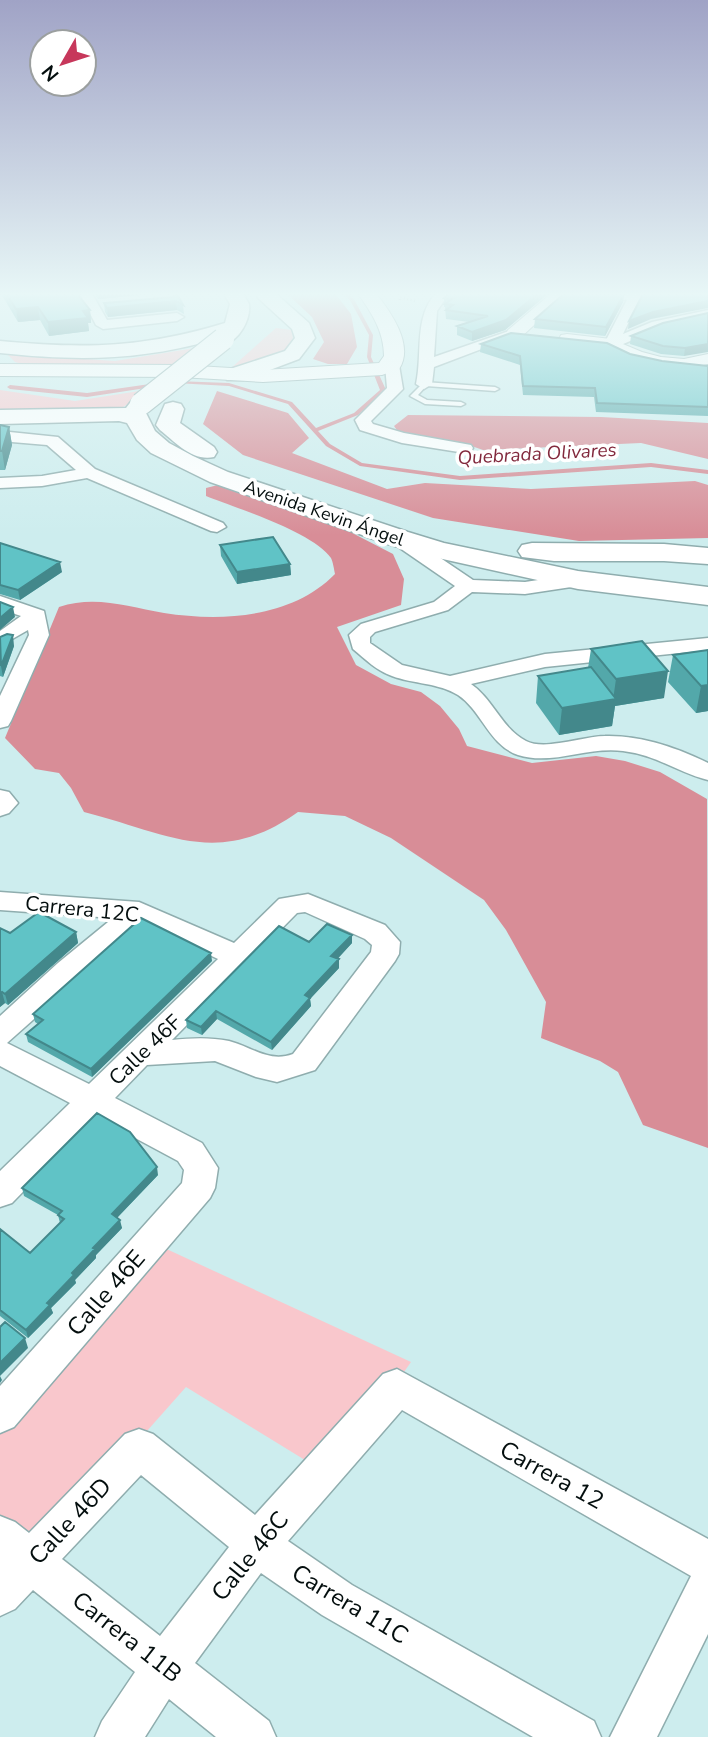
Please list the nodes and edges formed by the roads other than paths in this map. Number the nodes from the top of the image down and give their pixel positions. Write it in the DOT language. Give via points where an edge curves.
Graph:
graph roads {
  1 [pos="191,373"];
  2 [pos="208,373"];
  3 [pos="208,373"];
  4 [pos="241,373"];
  5 [pos="288,373"];
  6 [pos="389,373"];
  7 [pos="425,373"];
  8 [pos="235,375"];
  9 [pos="424,384"];
  10 [pos="495,389"];
  11 [pos="461,404"];
  12 [pos="138,411"];
  13 [pos="0,417"];
  14 [pos="0,436"];
  15 [pos="465,449"];
  16 [pos="89,473"];
  17 [pos="0,483"];
  18 [pos="217,527"];
  19 [pos="398,538"];
  20 [pos="708,558"];
  21 [pos="578,580"];
  22 [pos="468,586"];
  23 [pos="707,596"];
  24 [pos="0,602"];
  25 [pos="37,615"];
  26 [pos="0,640"];
  27 [pos="708,644"];
  28 [pos="451,683"];
  29 [pos="0,721"];
  30 [pos="708,773"];
  31 [pos="0,797"];
  32 [pos="0,808"];
  33 [pos="0,901"];
  34 [pos="139,911"];
  35 [pos="238,957"];
  36 [pos="0,1034"];
  37 [pos="0,1052"];
  38 [pos="143,1054"];
  39 [pos="92,1102"];
  40 [pos="201,1168"];
  41 [pos="0,1193"];
  42 [pos="397,1387"];
  43 [pos="0,1414"];
  44 [pos="139,1448"];
  45 [pos="258,1543"];
  46 [pos="15,1550"];
  47 [pos="708,1562"];
  48 [pos="708,1588"];
  49 [pos="0,1594"];
  50 [pos="165,1666"];
  51 [pos="118,1737"];
  52 [pos="253,1737"];
  53 [pos="578,1737"];
  54 [pos="633,1737"];
  1 -- 12 [label="main road, bridge"];
  2 -- 20 [label="main road, Avenida Kevin Ángel" via="173,409 168,425 222,462 464,541 538,552 656,552"];
  3 -- 8 [label="main road"];
  4 -- 8 [label="main road"];
  5 -- 8 [label="main road"];
  6 -- 15 [label="street" via="395,388 363,421 366,427"];
  7 -- 9 [label="street"];
  9 -- 10 [label="lane"];
  9 -- 11 [label="lane" via="416,399"];
  12 -- 13 [label="main road"];
  12 -- 19 [label="main road, Avenida Kevin Ángel" via="145,435 196,467"];
  14 -- 16 [label="street" via="52,440"];
  16 -- 17 [label="street"];
  16 -- 18 [label="street"];
  19 -- 21 [label="main road, Avenida Kevin Ángel"];
  19 -- 22 [label="street"];
  20 -- 23 [label="main road" via="684,568 679,576"];
  21 -- 22 [label="street" via="525,588"];
  21 -- 23 [label="main road, Avenida Kevin Ángel"];
  22 -- 28 [label="street" via="441,606 368,628 359,635 360,645 397,671"];
  24 -- 25 [label="street"];
  25 -- 26 [label="street"];
  25 -- 29 [label="street" via="39,635"];
  27 -- 28 [label="street" via="590,655 477,674"];
  28 -- 30 [label="street" via="471,694 510,741 527,750 600,742 671,756"];
  31 -- 32 [label="street" via="6,803"];
  33 -- 34 [label="street, Carrera 12C"];
  34 -- 35 [label="street, Carrera 12C"];
  34 -- 36 [label="street"];
  35 -- 38 [label="street, Calle 46F"];
  35 -- 38 [label="street, Calle 46F" via="289,905 308,903 375,932 386,942 385,954 304,1062 285,1071 268,1070 211,1049"];
  37 -- 39 [label="street"];
  38 -- 39 [label="street, Calle 46F"];
  39 -- 40 [label="street" via="190,1152"];
  39 -- 41 [label="street, Calle 46F"];
  40 -- 43 [label="street, Calle 46E" via="198,1188"];
  42 -- 45 [label="street, Calle 46C"];
  42 -- 47 [label="street, Carrera 12"];
  44 -- 45 [label="street, Carrera 11C"];
  44 -- 46 [label="street, Calle 46D"];
  45 -- 50 [label="street, Calle 46C"];
  45 -- 53 [label="street, Carrera 11C" via="337,1600"];
  46 -- 49 [label="street, Calle 46D"];
  46 -- 50 [label="street, Carrera 11B"];
  48 -- 54 [label="street"];
  50 -- 51 [label="street, Calle 46C"];
  50 -- 52 [label="street, Carrera 11B"];
}
